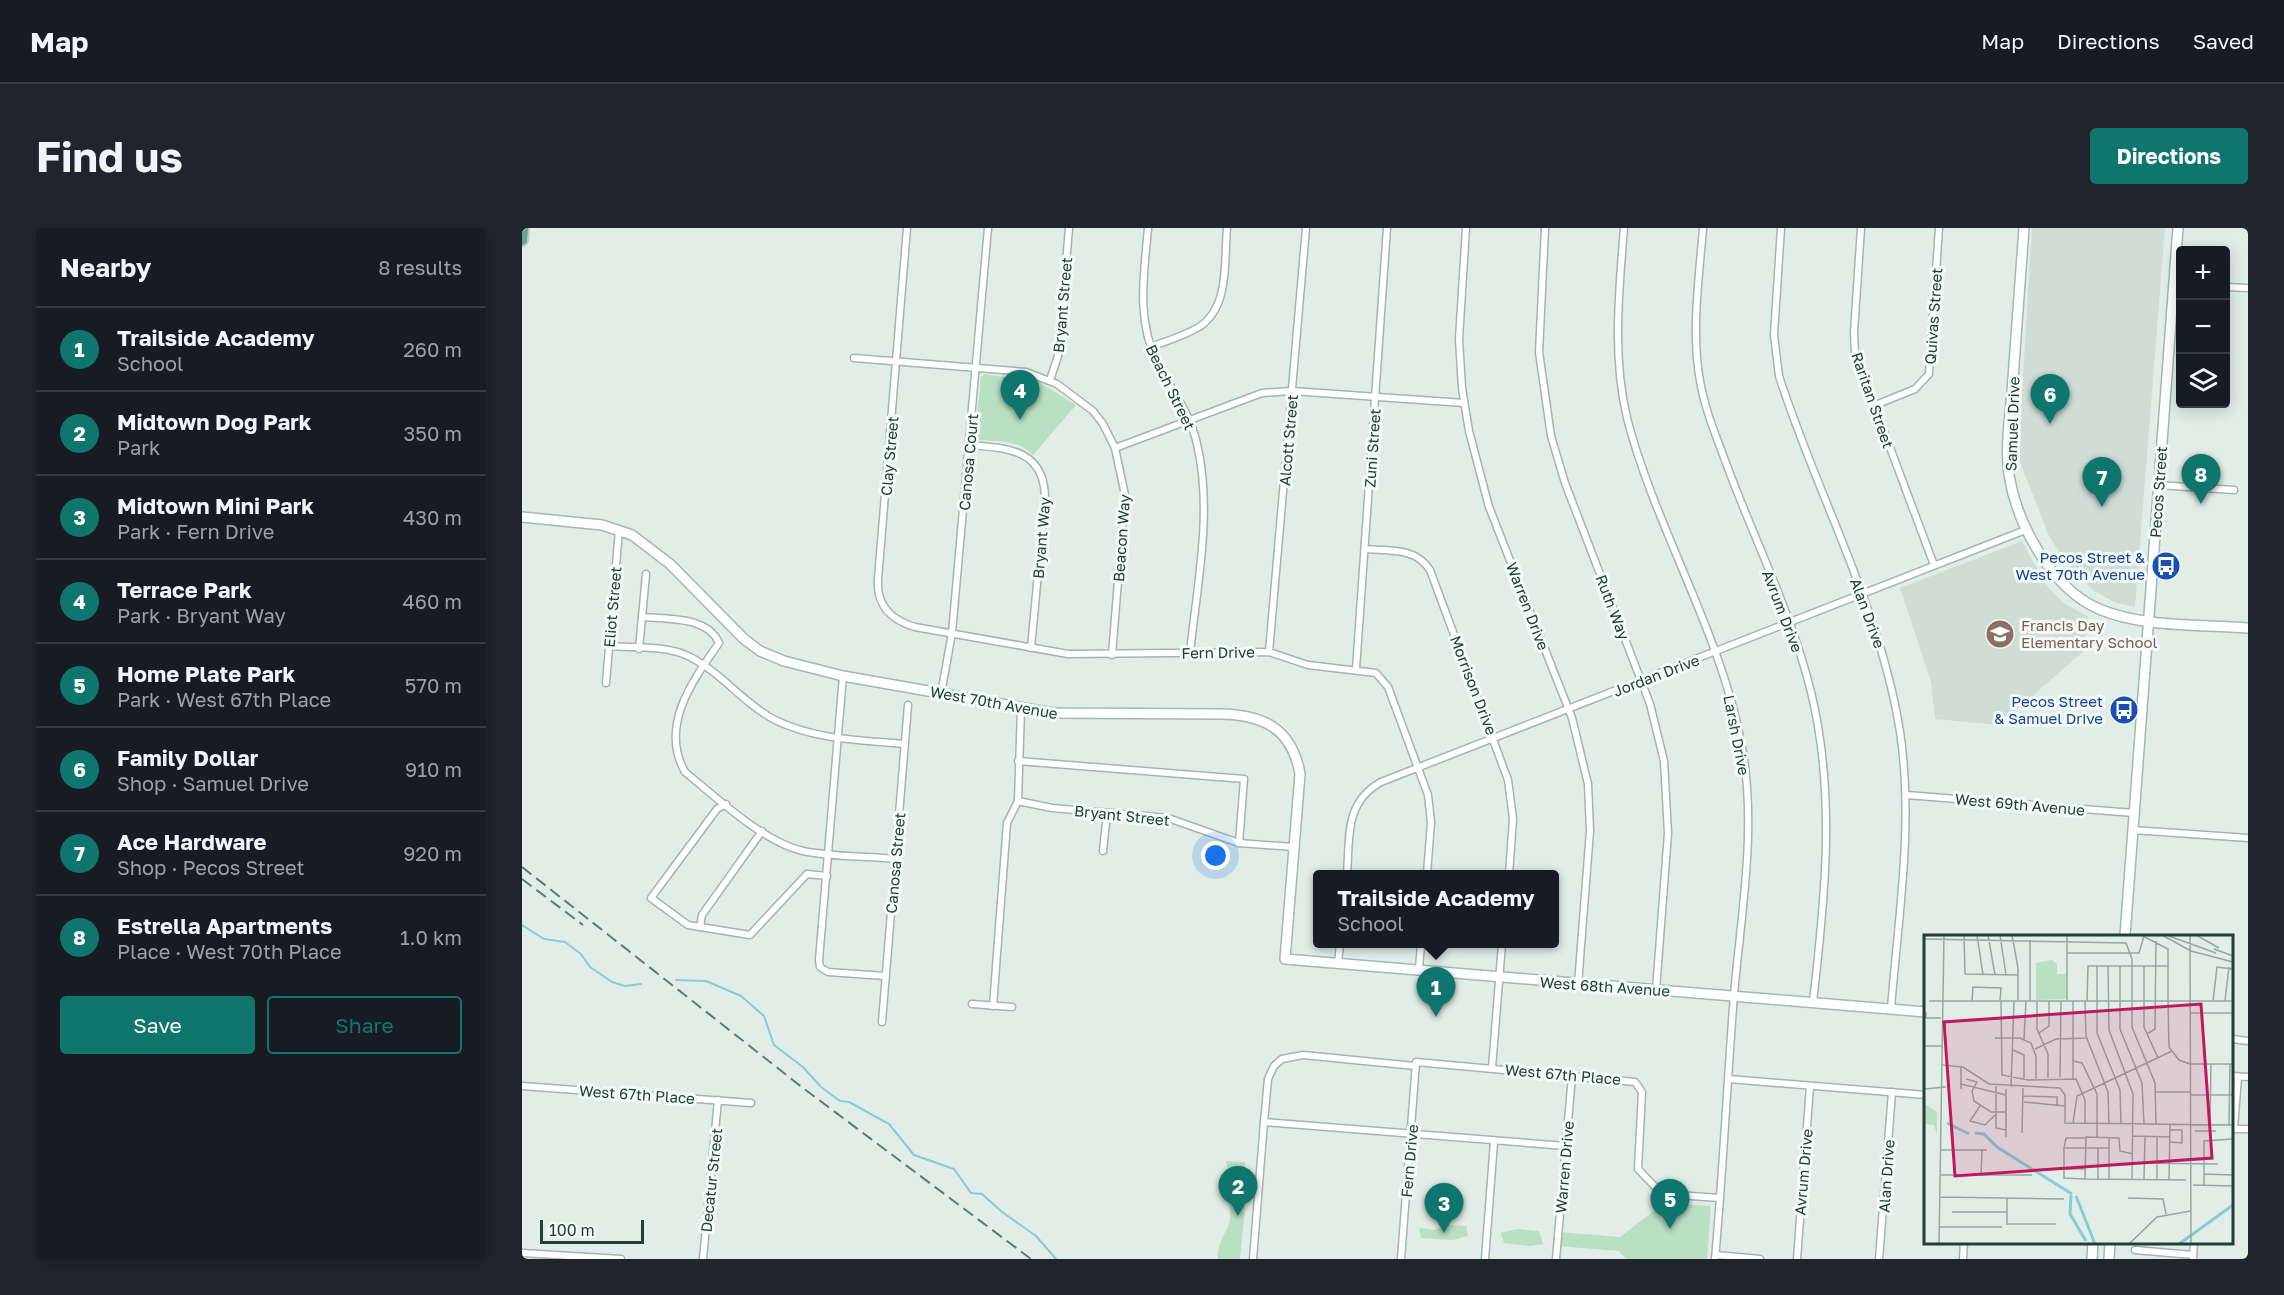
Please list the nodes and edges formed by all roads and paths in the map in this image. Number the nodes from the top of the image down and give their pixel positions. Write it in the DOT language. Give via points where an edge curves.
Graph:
graph roads {
  1 [pos="523,228"];
  2 [pos="908,228"];
  3 [pos="988,228"];
  4 [pos="1069,228"];
  5 [pos="1148,228"];
  6 [pos="1227,228"];
  7 [pos="1306,228"];
  8 [pos="1387,228"];
  9 [pos="1466,228"];
  10 [pos="1545,228"];
  11 [pos="1624,228"];
  12 [pos="1703,228"];
  13 [pos="1781,228"];
  14 [pos="1861,228"];
  15 [pos="1939,228"];
  16 [pos="2024,228"];
  17 [pos="2178,228"];
  18 [pos="522,240"];
  19 [pos="2178,246"];
  20 [pos="2230,287"];
  21 [pos="2248,288"];
  22 [pos="2176,294"];
  23 [pos="1151,347"];
  24 [pos="854,358"];
  25 [pos="897,361"];
  26 [pos="977,367"];
  27 [pos="1050,380"];
  28 [pos="1292,392"];
  29 [pos="1375,398"];
  30 [pos="1464,404"];
  31 [pos="1873,406"];
  32 [pos="1189,419"];
  33 [pos="970,445"];
  34 [pos="1116,448"];
  35 [pos="2158,485"];
  36 [pos="2234,490"];
  37 [pos="522,517"];
  38 [pos="2028,529"];
  39 [pos="619,530"];
  40 [pos="1365,549"];
  41 [pos="1934,565"];
  42 [pos="646,574"];
  43 [pos="1861,594"];
  44 [pos="642,617"];
  45 [pos="2148,620"];
  46 [pos="1789,622"];
  47 [pos="2248,628"];
  48 [pos="952,633"];
  49 [pos="609,646"];
  50 [pos="1031,648"];
  51 [pos="639,649"];
  52 [pos="1269,652"];
  53 [pos="1714,652"];
  54 [pos="1190,653"];
  55 [pos="1112,654"];
  56 [pos="703,666"];
  57 [pos="1356,669"];
  58 [pos="843,676"];
  59 [pos="1641,681"];
  60 [pos="606,683"];
  61 [pos="941,694"];
  62 [pos="908,705"];
  63 [pos="1021,708"];
  64 [pos="1568,709"];
  65 [pos="1494,738"];
  66 [pos="838,740"];
  67 [pos="905,744"];
  68 [pos="1018,760"];
  69 [pos="1420,767"];
  70 [pos="1906,795"];
  71 [pos="1018,801"];
  72 [pos="726,804"];
  73 [pos="1107,813"];
  74 [pos="2134,813"];
  75 [pos="2133,830"];
  76 [pos="762,831"];
  77 [pos="2248,838"];
  78 [pos="1239,843"];
  79 [pos="1294,847"];
  80 [pos="1103,851"];
  81 [pos="829,854"];
  82 [pos="895,859"];
  83 [pos="1347,870"];
  84 [pos="1427,870"];
  85 [pos="1509,870"];
  86 [pos="827,876"];
  87 [pos="700,927"];
  88 [pos="2125,935"];
  89 [pos="1340,948"];
  90 [pos="1421,948"];
  91 [pos="1502,948"];
  92 [pos="1285,959"];
  93 [pos="1338,963"];
  94 [pos="1419,969"];
  95 [pos="885,976"];
  96 [pos="1498,978"];
  97 [pos="1578,984"];
  98 [pos="1656,990"];
  99 [pos="1734,996"];
  100 [pos="1813,1002"];
  101 [pos="972,1004"];
  102 [pos="993,1005"];
  103 [pos="1012,1007"];
  104 [pos="1890,1009"];
  105 [pos="1924,1012"];
  106 [pos="882,1022"];
  107 [pos="2233,1039"];
  108 [pos="2248,1040"];
  109 [pos="1416,1064"];
  110 [pos="1492,1068"];
  111 [pos="1572,1076"];
  112 [pos="2235,1076"];
  113 [pos="2248,1077"];
  114 [pos="1729,1079"];
  115 [pos="522,1086"];
  116 [pos="1810,1086"];
  117 [pos="1892,1092"];
  118 [pos="1924,1095"];
  119 [pos="718,1100"];
  120 [pos="751,1103"];
  121 [pos="1264,1122"];
  122 [pos="2233,1128"];
  123 [pos="2248,1129"];
  124 [pos="1411,1135"];
  125 [pos="1494,1142"];
  126 [pos="1566,1146"];
  127 [pos="1720,1198"];
  128 [pos="1964,1244"];
  129 [pos="2093,1244"];
  130 [pos="2110,1244"];
  131 [pos="2135,1250"];
  132 [pos="522,1252"];
  133 [pos="1715,1257"];
  134 [pos="2193,1257"];
  135 [pos="621,1259"];
  136 [pos="703,1259"];
  137 [pos="1253,1259"];
  138 [pos="1401,1259"];
  139 [pos="1485,1259"];
  140 [pos="1556,1259"];
  141 [pos="1760,1259"];
  142 [pos="1797,1259"];
  143 [pos="1879,1259"];
  144 [pos="1963,1259"];
  145 [pos="2092,1259"];
  146 [pos="2109,1259"];
  1 -- 18 [label="main road"];
  2 -- 25 [label="street, Clay Street"];
  3 -- 26 [label="street, Canosa Court"];
  4 -- 27 [label="street, Bryant Street" via="1058,356"];
  5 -- 23 [label="street, Beach Street" via="1143,307"];
  6 -- 23 [label="street" via="1222,294 1215,312 1192,331"];
  7 -- 28 [label="street, Alcott Street"];
  8 -- 29 [label="street, Zuni Street"];
  9 -- 30 [label="street, Warren Drive" via="1459,339"];
  10 -- 59 [label="street, Ruth Way" via="1538,328 1545,413 1565,483"];
  11 -- 53 [label="street, Larsh Drive" via="1617,349 1628,418"];
  12 -- 46 [label="street, Avrum Drive" via="1696,340 1700,382 1711,422"];
  13 -- 43 [label="street, Alan Drive" via="1774,335 1776,363 1791,413"];
  14 -- 31 [label="street, Raritan Street" via="1854,341 1857,362"];
  15 -- 31 [label="street, Quivas Street" via="1929,374 1915,389"];
  16 -- 38 [label="street, Samuel Drive" via="2008,454 2011,483"];
  17 -- 19 [label="street, Pecos Street"];
  20 -- 21 [label="street"];
  22 -- 35 [label="street, Pecos Street"];
  23 -- 32 [label="street, Beach Street"];
  24 -- 25 [label="street, Beacon Way"];
  25 -- 26 [label="street, Beacon Way"];
  25 -- 48 [label="street, Clay Street" via="878,592 884,608 896,620"];
  26 -- 27 [label="street, Beacon Way" via="1026,372"];
  26 -- 33 [label="street, Canosa Court"];
  27 -- 34 [label="street, Beacon Way" via="1093,411"];
  28 -- 29 [label="street"];
  28 -- 32 [label="street" via="1254,395"];
  28 -- 52 [label="street, Alcott Street"];
  29 -- 30 [label="street"];
  29 -- 40 [label="street, Zuni Street"];
  30 -- 64 [label="street, Warren Drive" via="1489,507"];
  31 -- 41 [label="street, Raritan Street"];
  32 -- 34 [label="street"];
  32 -- 54 [label="street, Beach Street" via="1204,487"];
  33 -- 48 [label="street, Canosa Court"];
  33 -- 50 [label="street, Bryant Way" via="1018,452 1034,464 1044,482"];
  34 -- 55 [label="street, Beacon Way" via="1125,495"];
  35 -- 36 [label="street"];
  35 -- 45 [label="street, Pecos Street"];
  37 -- 39 [label="street, West 70th Avenue"];
  38 -- 41 [label="street, Jordan Drive"];
  38 -- 45 [label="street, Samuel Drive" via="2049,568 2072,593 2113,614"];
  39 -- 49 [label="street, Eliot Street"];
  39 -- 58 [label="street, West 70th Avenue" via="651,548 760,651"];
  40 -- 57 [label="street, Zuni Street"];
  40 -- 65 [label="street, Morrison Drive" via="1407,552 1427,566"];
  41 -- 43 [label="street, Jordan Drive"];
  42 -- 44 [label="street"];
  43 -- 46 [label="street, Jordan Drive"];
  43 -- 70 [label="street, Alan Drive" via="1891,686"];
  44 -- 51 [label="street"];
  44 -- 56 [label="street" via="693,621 716,637 719,643"];
  45 -- 47 [label="street"];
  45 -- 74 [label="street, Pecos Street"];
  46 -- 53 [label="street, Jordan Drive"];
  46 -- 100 [label="street, Avrum Drive" via="1815,711 1824,754 1827,798"];
  48 -- 50 [label="street, Fern Drive"];
  48 -- 61 [label="street, Canosa Court"];
  49 -- 51 [label="street"];
  49 -- 60 [label="street, Eliot Street"];
  50 -- 55 [label="street, Fern Drive" via="1068,654"];
  51 -- 56 [label="street" via="668,651 690,657"];
  52 -- 54 [label="street, Fern Drive"];
  52 -- 57 [label="street, Fern Drive" via="1308,665"];
  53 -- 59 [label="street, Jordan Drive"];
  53 -- 99 [label="street, Larsh Drive" via="1738,726 1748,799"];
  54 -- 55 [label="street, Fern Drive"];
  56 -- 66 [label="street" via="774,719"];
  56 -- 72 [label="street" via="681,705 677,759 685,771"];
  57 -- 69 [label="street, Fern Drive" via="1376,673 1384,680"];
  58 -- 61 [label="street, West 70th Avenue"];
  58 -- 66 [label="street"];
  59 -- 64 [label="street, Jordan Drive"];
  59 -- 98 [label="street, Ruth Way" via="1660,743 1668,797"];
  61 -- 63 [label="street, West 70th Avenue"];
  62 -- 67 [label="street, Canosa Street"];
  63 -- 68 [label="street"];
  63 -- 79 [label="street, West 70th Avenue" via="1068,715 1242,715 1265,721 1282,735 1299,767"];
  64 -- 65 [label="street, Jordan Drive"];
  64 -- 97 [label="street, Warren Drive" via="1583,757 1590,810"];
  65 -- 69 [label="street, Jordan Drive"];
  65 -- 85 [label="street, Morrison Drive" via="1513,802"];
  66 -- 67 [label="street"];
  66 -- 81 [label="street"];
  67 -- 82 [label="street, Canosa Street"];
  68 -- 71 [label="street"];
  68 -- 78 [label="street" via="1244,779"];
  69 -- 83 [label="street, Jordan Drive" via="1381,782 1359,799 1352,816"];
  69 -- 84 [label="street, Fern Drive" via="1431,811"];
  70 -- 74 [label="street, West 69th Avenue"];
  70 -- 104 [label="street, Alan Drive"];
  71 -- 73 [label="street, Bryant Street"];
  71 -- 102 [label="street" via="1007,823"];
  72 -- 76 [label="street"];
  72 -- 87 [label="street" via="717,809 651,898 688,925"];
  73 -- 78 [label="street, Bryant Street" via="1184,822"];
  73 -- 80 [label="street"];
  74 -- 75 [label="street, Pecos Street"];
  75 -- 77 [label="street"];
  75 -- 88 [label="street, Pecos Street"];
  76 -- 81 [label="street" via="793,847"];
  76 -- 87 [label="street" via="702,915"];
  78 -- 79 [label="street, Bryant Street"];
  79 -- 92 [label="street, West 70th Avenue"];
  81 -- 82 [label="street"];
  81 -- 86 [label="street"];
  82 -- 95 [label="street, Canosa Street"];
  86 -- 87 [label="street" via="807,874 750,935"];
  86 -- 95 [label="street" via="820,967 828,972"];
  89 -- 93 [label="street"];
  90 -- 94 [label="street"];
  91 -- 96 [label="street"];
  92 -- 93 [label="street, West 68th Avenue"];
  93 -- 94 [label="street, West 68th Avenue"];
  94 -- 96 [label="street, West 68th Avenue"];
  95 -- 106 [label="street, Canosa Street"];
  96 -- 97 [label="street, West 68th Avenue"];
  96 -- 110 [label="street"];
  97 -- 98 [label="street, West 68th Avenue"];
  98 -- 99 [label="street, West 68th Avenue"];
  99 -- 100 [label="street, West 68th Avenue"];
  99 -- 114 [label="street, Larsh Drive"];
  100 -- 104 [label="street, West 68th Avenue"];
  101 -- 102 [label="street"];
  102 -- 103 [label="street"];
  104 -- 105 [label="street, West 68th Avenue"];
  107 -- 108 [label="street"];
  109 -- 110 [label="street, West 67th Place"];
  109 -- 121 [label="street, West 67th Place" via="1303,1055 1282,1059 1268,1079"];
  109 -- 124 [label="street, Fern Drive"];
  110 -- 111 [label="street, West 67th Place"];
  111 -- 126 [label="street, Warren Drive"];
  111 -- 127 [label="street, West 67th Place" via="1635,1082 1642,1092 1638,1169 1662,1194"];
  112 -- 113 [label="street"];
  112 -- 122 [label="street"];
  114 -- 116 [label="street"];
  114 -- 127 [label="street, Larsh Drive"];
  115 -- 119 [label="street, West 67th Place"];
  116 -- 117 [label="street"];
  116 -- 142 [label="street, Avrum Drive"];
  117 -- 118 [label="street"];
  117 -- 143 [label="street, Alan Drive"];
  119 -- 120 [label="street, West 67th Place"];
  119 -- 136 [label="street, Decatur Street"];
  121 -- 124 [label="street"];
  121 -- 137 [label="street, West 67th Place"];
  122 -- 123 [label="street"];
  124 -- 125 [label="street"];
  124 -- 138 [label="street, Fern Drive"];
  125 -- 126 [label="street"];
  125 -- 139 [label="street"];
  126 -- 140 [label="street, Warren Drive"];
  127 -- 133 [label="street, Larsh Drive"];
  128 -- 144 [label="street"];
  129 -- 145 [label="street"];
  130 -- 146 [label="street"];
  131 -- 134 [label="street"];
  132 -- 135 [label="street"];
  133 -- 141 [label="street"];
}
